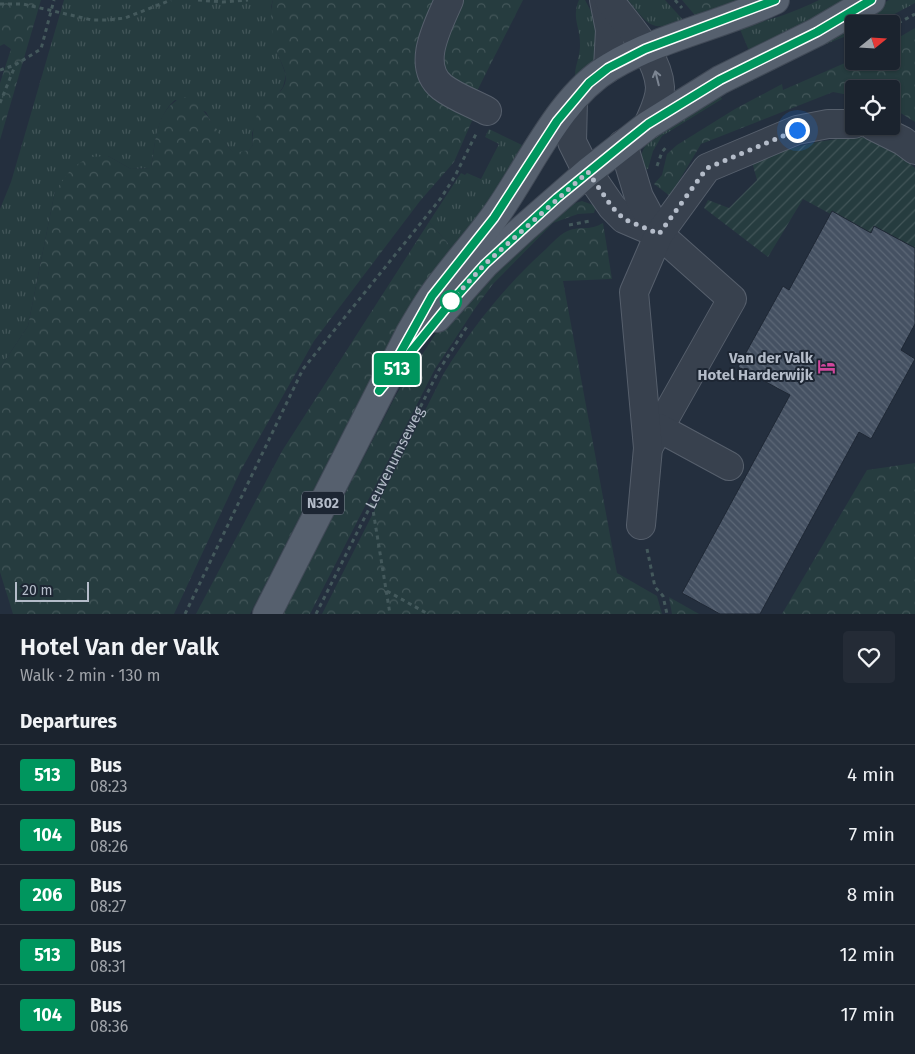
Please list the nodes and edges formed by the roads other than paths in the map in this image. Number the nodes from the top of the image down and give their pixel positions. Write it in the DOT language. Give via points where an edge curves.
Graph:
graph roads {
  1 [pos="449,0"];
  2 [pos="604,0"];
  3 [pos="609,0"];
  4 [pos="774,0"];
  5 [pos="871,0"];
  6 [pos="645,49"];
  7 [pos="608,68"];
  8 [pos="573,100"];
  9 [pos="487,111"];
  10 [pos="648,124"];
  11 [pos="845,124"];
  12 [pos="891,135"];
  13 [pos="623,144"];
  14 [pos="915,150"];
  15 [pos="588,172"];
  16 [pos="659,234"];
  17 [pos="379,391"];
  18 [pos="653,438"];
  19 [pos="729,466"];
  20 [pos="641,525"];
  21 [pos="267,614"];
  1 -- 9 [label="street" via="430,48 434,76 448,91"];
  2 -- 7 [label="street" via="610,30"];
  3 -- 6 [label="street"];
  4 -- 6 [label="main road, N302"];
  5 -- 10 [label="main road, N302" via="817,32 720,80"];
  6 -- 7 [label="main road, N302"];
  10 -- 6 [label="street, one-way" via="658,103 660,88 657,73"];
  7 -- 8 [label="main road, N302"];
  8 -- 15 [label="street" via="572,142"];
  8 -- 17 [label="main road, N302" via="494,218 432,296"];
  10 -- 13 [label="main road, N302"];
  11 -- 16 [label="street" via="797,130 707,168"];
  12 -- 14 [label="street"];
  13 -- 15 [label="main road, N302"];
  13 -- 16 [label="street" via="637,189"];
  15 -- 16 [label="street" via="624,219"];
  15 -- 17 [label="main road, N302" via="485,264"];
  16 -- 18 [label="street" via="634,292"];
  16 -- 18 [label="street" via="732,299"];
  17 -- 21 [label="main road, N302"];
  18 -- 19 [label="street"];
  18 -- 20 [label="street"];
}
